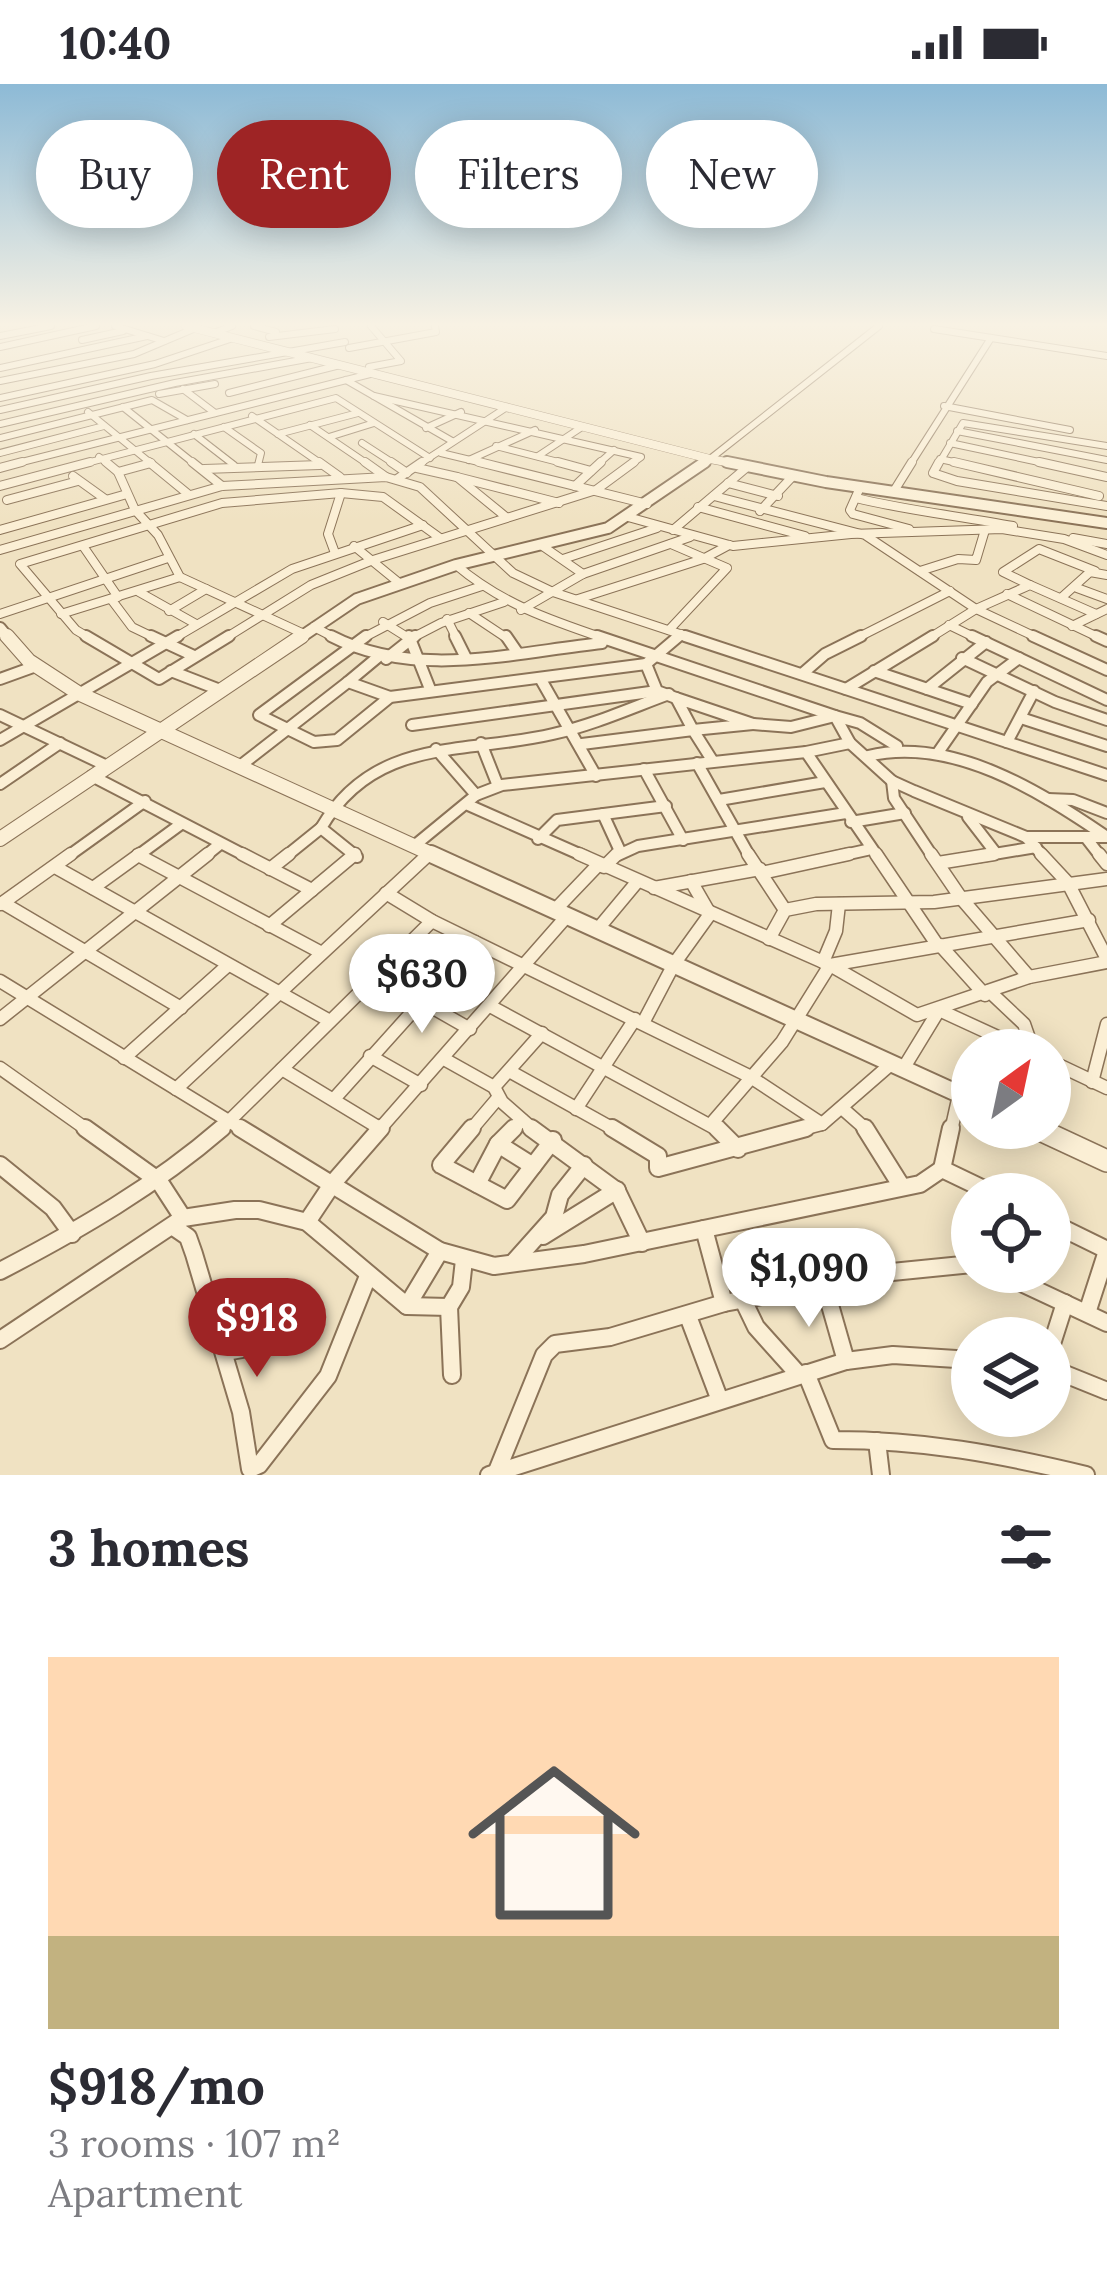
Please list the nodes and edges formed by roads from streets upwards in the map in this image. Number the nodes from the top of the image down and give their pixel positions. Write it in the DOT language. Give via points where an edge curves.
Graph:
graph roads {
  1 [pos="31,391"];
  2 [pos="67,391"];
  3 [pos="84,391"];
  4 [pos="147,391"];
  5 [pos="160,391"];
  6 [pos="177,391"];
  7 [pos="185,391"];
  8 [pos="227,391"];
  9 [pos="238,391"];
  10 [pos="303,391"];
  11 [pos="361,391"];
  12 [pos="366,391"];
  13 [pos="437,391"];
  14 [pos="796,391"];
  15 [pos="954,391"];
  16 [pos="230,393"];
  17 [pos="444,393"];
  18 [pos="70,394"];
  19 [pos="152,395"];
  20 [pos="374,396"];
  21 [pos="111,397"];
  22 [pos="0,398"];
  23 [pos="336,398"];
  24 [pos="424,404"];
  25 [pos="80,405"];
  26 [pos="243,406"];
  27 [pos="305,406"];
  28 [pos="944,406"];
  29 [pos="123,407"];
  30 [pos="507,407"];
  31 [pos="0,410"];
  32 [pos="403,412"];
  33 [pos="460,412"];
  34 [pos="215,413"];
  35 [pos="358,413"];
  36 [pos="91,415"];
  37 [pos="256,418"];
  38 [pos="323,419"];
  39 [pos="489,419"];
  40 [pos="187,420"];
  41 [pos="373,423"];
  42 [pos="0,425"];
  43 [pos="310,425"];
  44 [pos="104,426"];
  45 [pos="224,427"];
  46 [pos="582,427"];
  47 [pos="426,428"];
  48 [pos="150,430"];
  49 [pos="535,430"];
  50 [pos="1070,430"];
  51 [pos="274,431"];
  52 [pos="957,431"];
  53 [pos="194,434"];
  54 [pos="393,434"];
  55 [pos="1038,434"];
  56 [pos="5,437"];
  57 [pos="328,437"];
  58 [pos="120,438"];
  59 [pos="565,438"];
  60 [pos="452,441"];
  61 [pos="166,442"];
  62 [pos="950,442"];
  63 [pos="362,443"];
  64 [pos="292,444"];
  65 [pos="590,444"];
  66 [pos="496,446"];
  67 [pos="656,446"];
  68 [pos="1028,446"];
  69 [pos="1107,446"];
  70 [pos="346,447"];
  71 [pos="21,448"];
  72 [pos="87,448"];
  73 [pos="614,450"];
  74 [pos="135,451"];
  75 [pos="0,453"];
  76 [pos="261,453"];
  77 [pos="441,453"];
  78 [pos="538,456"];
  79 [pos="641,457"];
  80 [pos="430,458"];
  81 [pos="710,459"];
  82 [pos="940,459"];
  83 [pos="33,460"];
  84 [pos="103,460"];
  85 [pos="469,460"];
  86 [pos="1107,460"];
  87 [pos="152,463"];
  88 [pos="562,463"];
  89 [pos="234,465"];
  90 [pos="322,465"];
  91 [pos="258,466"];
  92 [pos="0,468"];
  93 [pos="417,468"];
  94 [pos="746,468"];
  95 [pos="66,469"];
  96 [pos="204,469"];
  97 [pos="591,471"];
  98 [pos="118,472"];
  99 [pos="521,473"];
  100 [pos="397,476"];
  101 [pos="340,477"];
  102 [pos="457,477"];
  103 [pos="792,477"];
  104 [pos="1107,479"];
  105 [pos="275,480"];
  106 [pos="78,481"];
  107 [pos="556,482"];
  108 [pos="728,483"];
  109 [pos="222,486"];
  110 [pos="575,486"];
  111 [pos="503,487"];
  112 [pos="0,489"];
  113 [pos="42,490"];
  114 [pos="596,490"];
  115 [pos="894,491"];
  116 [pos="858,492"];
  117 [pos="341,493"];
  118 [pos="127,494"];
  119 [pos="188,494"];
  120 [pos="480,495"];
  121 [pos="537,496"];
  122 [pos="714,496"];
  123 [pos="778,496"];
  124 [pos="280,498"];
  125 [pos="105,499"];
  126 [pos="8,500"];
  127 [pos="1097,500"];
  128 [pos="559,503"];
  129 [pos="440,504"];
  130 [pos="646,504"];
  131 [pos="1107,506"];
  132 [pos="698,508"];
  133 [pos="763,508"];
  134 [pos="135,509"];
  135 [pos="408,511"];
  136 [pos="62,512"];
  137 [pos="506,517"];
  138 [pos="628,517"];
  139 [pos="1084,518"];
  140 [pos="749,521"];
  141 [pos="28,522"];
  142 [pos="1107,523"];
  143 [pos="148,525"];
  144 [pos="423,525"];
  145 [pos="660,526"];
  146 [pos="469,529"];
  147 [pos="0,530"];
  148 [pos="673,530"];
  149 [pos="986,530"];
  150 [pos="1028,531"];
  151 [pos="924,533"];
  152 [pos="865,535"];
  153 [pos="693,536"];
  154 [pos="440,538"];
  155 [pos="811,538"];
  156 [pos="1064,539"];
  157 [pos="671,544"];
  158 [pos="1107,544"];
  159 [pos="542,545"];
  160 [pos="729,545"];
  161 [pos="83,546"];
  162 [pos="354,546"];
  163 [pos="1088,548"];
  164 [pos="0,550"];
  165 [pos="335,553"];
  166 [pos="1107,555"];
  167 [pos="494,556"];
  168 [pos="1057,556"];
  169 [pos="168,558"];
  170 [pos="562,559"];
  171 [pos="373,560"];
  172 [pos="703,560"];
  173 [pos="456,565"];
  174 [pos="920,571"];
  175 [pos="1095,571"];
  176 [pos="584,574"];
  177 [pos="1107,575"];
  178 [pos="180,577"];
  179 [pos="105,578"];
  180 [pos="398,582"];
  181 [pos="1030,585"];
  182 [pos="482,586"];
  183 [pos="1077,588"];
  184 [pos="206,590"];
  185 [pos="950,591"];
  186 [pos="139,592"];
  187 [pos="553,592"];
  188 [pos="1006,593"];
  189 [pos="46,597"];
  190 [pos="115,598"];
  191 [pos="1061,598"];
  192 [pos="1107,599"];
  193 [pos="575,600"];
  194 [pos="233,602"];
  195 [pos="504,602"];
  196 [pos="976,609"];
  197 [pos="169,610"];
  198 [pos="521,610"];
  199 [pos="1102,611"];
  200 [pos="469,613"];
  201 [pos="0,614"];
  202 [pos="62,614"];
  203 [pos="261,615"];
  204 [pos="1052,616"];
  205 [pos="447,619"];
  206 [pos="388,620"];
  207 [pos="196,624"];
  208 [pos="950,625"];
  209 [pos="1072,626"];
  210 [pos="0,628"];
  211 [pos="309,631"];
  212 [pos="675,632"];
  213 [pos="1025,633"];
  214 [pos="413,634"];
  215 [pos="1107,641"];
  216 [pos="610,642"];
  217 [pos="986,642"];
  218 [pos="164,643"];
  219 [pos="346,645"];
  220 [pos="517,652"];
  221 [pos="194,656"];
  222 [pos="382,658"];
  223 [pos="466,658"];
  224 [pos="962,658"];
  225 [pos="1019,658"];
  226 [pos="651,660"];
  227 [pos="128,663"];
  228 [pos="420,663"];
  229 [pos="36,666"];
  230 [pos="598,670"];
  231 [pos="1107,670"];
  232 [pos="171,671"];
  233 [pos="874,671"];
  234 [pos="802,674"];
  235 [pos="996,674"];
  236 [pos="540,678"];
  237 [pos="0,679"];
  238 [pos="348,682"];
  239 [pos="840,687"];
  240 [pos="430,689"];
  241 [pos="927,689"];
  242 [pos="220,690"];
  243 [pos="1034,691"];
  244 [pos="78,692"];
  245 [pos="667,694"];
  246 [pos="390,697"];
  247 [pos="612,697"];
  248 [pos="1107,700"];
  249 [pos="790,702"];
  250 [pos="971,704"];
  251 [pos="559,705"];
  252 [pos="816,710"];
  253 [pos="0,716"];
  254 [pos="835,716"];
  255 [pos="1021,718"];
  256 [pos="1107,720"];
  257 [pos="753,724"];
  258 [pos="412,725"];
  259 [pos="956,725"];
  260 [pos="22,726"];
  261 [pos="772,726"];
  262 [pos="574,727"];
  263 [pos="160,730"];
  264 [pos="285,730"];
  265 [pos="693,730"];
  266 [pos="0,740"];
  267 [pos="1007,742"];
  268 [pos="60,743"];
  269 [pos="481,743"];
  270 [pos="850,743"];
  271 [pos="582,744"];
  272 [pos="898,746"];
  273 [pos="1107,746"];
  274 [pos="436,749"];
  275 [pos="806,752"];
  276 [pos="937,754"];
  277 [pos="868,756"];
  278 [pos="712,760"];
  279 [pos="697,763"];
  280 [pos="107,766"];
  281 [pos="240,766"];
  282 [pos="644,769"];
  283 [pos="1107,775"];
  284 [pos="92,776"];
  285 [pos="596,776"];
  286 [pos="3,778"];
  287 [pos="892,781"];
  288 [pos="825,782"];
  289 [pos="498,786"];
  290 [pos="1045,799"];
  291 [pos="471,800"];
  292 [pos="719,800"];
  293 [pos="145,801"];
  294 [pos="666,806"];
  295 [pos="327,807"];
  296 [pos="904,813"];
  297 [pos="965,813"];
  298 [pos="1107,813"];
  299 [pos="603,814"];
  300 [pos="849,817"];
  301 [pos="181,824"];
  302 [pos="321,828"];
  303 [pos="737,832"];
  304 [pos="2,834"];
  305 [pos="1107,837"];
  306 [pos="538,839"];
  307 [pos="1087,839"];
  308 [pos="683,840"];
  309 [pos="1031,842"];
  310 [pos="220,844"];
  311 [pos="414,846"];
  312 [pos="871,849"];
  313 [pos="620,851"];
  314 [pos="995,852"];
  315 [pos="430,853"];
  316 [pos="138,855"];
  317 [pos="938,863"];
  318 [pos="1107,864"];
  319 [pos="601,866"];
  320 [pos="55,867"];
  321 [pos="270,869"];
  322 [pos="761,871"];
  323 [pos="180,877"];
  324 [pos="1107,879"];
  325 [pos="692,881"];
  326 [pos="1068,883"];
  327 [pos="644,885"];
  328 [pos="92,888"];
  329 [pos="312,890"];
  330 [pos="386,893"];
  331 [pos="961,898"];
  332 [pos="908,903"];
  333 [pos="2,904"];
  334 [pos="839,904"];
  335 [pos="784,910"];
  336 [pos="561,913"];
  337 [pos="710,914"];
  338 [pos="136,915"];
  339 [pos="1089,920"];
  340 [pos="432,921"];
  341 [pos="269,926"];
  342 [pos="597,930"];
  343 [pos="993,938"];
  344 [pos="769,939"];
  345 [pos="475,942"];
  346 [pos="939,946"];
  347 [pos="322,953"];
  348 [pos="85,954"];
  349 [pos="1107,960"];
  350 [pos="826,963"];
  351 [pos="674,964"];
  352 [pos="226,966"];
  353 [pos="524,966"];
  354 [pos="1029,977"];
  355 [pos="0,981"];
  356 [pos="987,993"];
  357 [pos="278,994"];
  358 [pos="27,999"];
  359 [pos="421,1001"];
  360 [pos="490,1006"];
  361 [pos="182,1008"];
  362 [pos="939,1010"];
  363 [pos="0,1018"];
  364 [pos="796,1020"];
  365 [pos="330,1021"];
  366 [pos="639,1021"];
  367 [pos="1107,1024"];
  368 [pos="470,1029"];
  369 [pos="970,1029"];
  370 [pos="1028,1029"];
  371 [pos="542,1033"];
  372 [pos="370,1056"];
  373 [pos="124,1058"];
  374 [pos="444,1059"];
  375 [pos="606,1065"];
  376 [pos="897,1066"];
  377 [pos="0,1068"];
  378 [pos="282,1069"];
  379 [pos="1071,1071"];
  380 [pos="511,1072"];
  381 [pos="749,1076"];
  382 [pos="421,1085"];
  383 [pos="1100,1085"];
  384 [pos="951,1088"];
  385 [pos="176,1090"];
  386 [pos="496,1092"];
  387 [pos="334,1100"];
  388 [pos="576,1109"];
  389 [pos="843,1109"];
  390 [pos="231,1120"];
  391 [pos="522,1120"];
  392 [pos="712,1123"];
  393 [pos="822,1124"];
  394 [pos="381,1129"];
  395 [pos="553,1140"];
  396 [pos="951,1142"];
  397 [pos="498,1144"];
  398 [pos="1071,1144"];
  399 [pos="738,1149"];
  400 [pos="1107,1161"];
  401 [pos="584,1165"];
  402 [pos="0,1166"];
  403 [pos="533,1166"];
  404 [pos="942,1169"];
  405 [pos="951,1173"];
  406 [pos="159,1181"];
  407 [pos="333,1183"];
  408 [pos="477,1184"];
  409 [pos="902,1186"];
  410 [pos="616,1190"];
  411 [pos="178,1222"];
  412 [pos="308,1222"];
  413 [pos="704,1229"];
  414 [pos="1071,1233"];
  415 [pos="72,1234"];
  416 [pos="532,1242"];
  417 [pos="642,1243"];
  418 [pos="440,1251"];
  419 [pos="1107,1251"];
  420 [pos="464,1260"];
  421 [pos="512,1264"];
  422 [pos="951,1264"];
  423 [pos="0,1270"];
  424 [pos="368,1276"];
  425 [pos="824,1284"];
  426 [pos="1043,1293"];
  427 [pos="734,1301"];
  428 [pos="1065,1303"];
  429 [pos="407,1306"];
  430 [pos="449,1307"];
  431 [pos="1087,1313"];
  432 [pos="688,1316"];
  433 [pos="1061,1317"];
  434 [pos="1107,1323"];
  435 [pos="281,1330"];
  436 [pos="0,1340"];
  437 [pos="225,1352"];
  438 [pos="951,1359"];
  439 [pos="846,1361"];
  440 [pos="802,1374"];
  441 [pos="452,1375"];
  442 [pos="1071,1376"];
  443 [pos="1107,1391"];
  444 [pos="719,1398"];
  445 [pos="877,1441"];
  446 [pos="493,1473"];
  447 [pos="1077,1474"];
  448 [pos="881,1475"];
  1 -- 22 [label="street"];
  2 -- 18 [label="street"];
  3 -- 18 [label="street"];
  4 -- 19 [label="street"];
  5 -- 19 [label="street"];
  6 -- 19 [label="street"];
  7 -- 34 [label="street"];
  8 -- 16 [label="street"];
  9 -- 16 [label="street"];
  10 -- 26 [label="street"];
  11 -- 23 [label="street"];
  12 -- 20 [label="street"];
  13 -- 17 [label="street"];
  14 -- 81 [label="street"];
  15 -- 28 [label="street"];
  16 -- 26 [label="street"];
  17 -- 24 [label="street"];
  17 -- 30 [label="street"];
  18 -- 25 [label="street"];
  18 -- 31 [label="street"];
  19 -- 21 [label="street"];
  19 -- 29 [label="street"];
  19 -- 40 [label="street"];
  20 -- 24 [label="street"];
  20 -- 32 [label="street"];
  21 -- 25 [label="street"];
  21 -- 29 [label="street"];
  23 -- 27 [label="street"];
  23 -- 35 [label="street"];
  24 -- 32 [label="street"];
  24 -- 33 [label="street"];
  25 -- 36 [label="street"];
  25 -- 42 [label="street"];
  26 -- 34 [label="street"];
  26 -- 37 [label="street"];
  27 -- 37 [label="street"];
  27 -- 38 [label="street"];
  28 -- 50 [label="street"];
  28 -- 115 [label="street"];
  29 -- 36 [label="street"];
  29 -- 48 [label="street"];
  30 -- 39 [label="street"];
  30 -- 46 [label="street"];
  32 -- 41 [label="street"];
  32 -- 47 [label="street"];
  33 -- 39 [label="street"];
  33 -- 47 [label="street"];
  34 -- 40 [label="street"];
  35 -- 38 [label="street"];
  35 -- 41 [label="street"];
  36 -- 44 [label="street"];
  36 -- 56 [label="street"];
  37 -- 45 [label="street"];
  37 -- 51 [label="street"];
  38 -- 43 [label="street"];
  38 -- 51 [label="street"];
  39 -- 49 [label="street"];
  39 -- 60 [label="street"];
  40 -- 48 [label="street"];
  41 -- 54 [label="street"];
  41 -- 57 [label="street"];
  42 -- 56 [label="street"];
  43 -- 51 [label="street"];
  43 -- 57 [label="street"];
  44 -- 58 [label="street"];
  44 -- 71 [label="street"];
  45 -- 53 [label="street"];
  45 -- 76 [label="street"];
  46 -- 59 [label="street"];
  46 -- 67 [label="street"];
  47 -- 60 [label="street"];
  48 -- 58 [label="street"];
  48 -- 61 [label="street"];
  49 -- 59 [label="street"];
  49 -- 66 [label="street"];
  51 -- 64 [label="street"];
  52 -- 55 [label="street" via="970,423"];
  52 -- 62 [label="street"];
  52 -- 68 [label="street"];
  53 -- 61 [label="street"];
  53 -- 89 [label="street"];
  54 -- 63 [label="street"];
  54 -- 80 [label="street"];
  55 -- 68 [label="street"];
  55 -- 69 [label="street"];
  56 -- 71 [label="street"];
  57 -- 70 [label="street"];
  58 -- 72 [label="street"];
  58 -- 74 [label="street"];
  59 -- 65 [label="street"];
  59 -- 78 [label="street"];
  60 -- 77 [label="street"];
  61 -- 74 [label="street"];
  61 -- 96 [label="street"];
  62 -- 82 [label="street"];
  62 -- 104 [label="street"];
  63 -- 70 [label="street"];
  63 -- 100 [label="street"];
  64 -- 76 [label="street"];
  64 -- 90 [label="street"];
  65 -- 73 [label="street"];
  65 -- 88 [label="street"];
  66 -- 78 [label="street"];
  66 -- 85 [label="street"];
  67 -- 79 [label="street"];
  67 -- 81 [label="street"];
  68 -- 86 [label="street"];
  70 -- 100 [label="street"];
  71 -- 75 [label="street"];
  71 -- 83 [label="street"];
  72 -- 83 [label="street"];
  72 -- 84 [label="street"];
  73 -- 79 [label="street"];
  73 -- 97 [label="street"];
  74 -- 84 [label="street"];
  74 -- 87 [label="street"];
  76 -- 91 [label="street"];
  77 -- 80 [label="street"];
  77 -- 85 [label="street"];
  78 -- 88 [label="street"];
  79 -- 114 [label="street"];
  80 -- 93 [label="street"];
  81 -- 94 [label="street"];
  81 -- 130 [label="street"];
  82 -- 127 [label="street"];
  82 -- 127 [label="street" via="933,473 940,477"];
  83 -- 92 [label="street"];
  84 -- 95 [label="street"];
  84 -- 98 [label="street"];
  85 -- 99 [label="street"];
  87 -- 98 [label="street"];
  87 -- 119 [label="street"];
  88 -- 97 [label="street"];
  89 -- 91 [label="street"];
  89 -- 96 [label="street"];
  90 -- 91 [label="street"];
  90 -- 101 [label="street"];
  93 -- 100 [label="street"];
  93 -- 102 [label="street"];
  94 -- 103 [label="street"];
  94 -- 108 [label="street"];
  95 -- 106 [label="street"];
  95 -- 112 [label="street"];
  96 -- 109 [label="street"];
  97 -- 110 [label="street"];
  98 -- 118 [label="street"];
  99 -- 107 [label="street"];
  99 -- 111 [label="street"];
  100 -- 101 [label="street"];
  100 -- 129 [label="street"];
  101 -- 105 [label="street"];
  102 -- 111 [label="street"];
  102 -- 120 [label="street"];
  103 -- 116 [label="street"];
  103 -- 123 [label="street"];
  104 -- 127 [label="street"];
  105 -- 109 [label="street"];
  105 -- 124 [label="street"];
  106 -- 113 [label="street"];
  106 -- 125 [label="street"];
  107 -- 110 [label="street"];
  107 -- 121 [label="street"];
  108 -- 122 [label="street"];
  108 -- 123 [label="street"];
  109 -- 119 [label="street"];
  110 -- 114 [label="street"];
  111 -- 120 [label="street"];
  111 -- 121 [label="street"];
  112 -- 126 [label="street"];
  113 -- 126 [label="street"];
  113 -- 136 [label="street"];
  114 -- 128 [label="street"];
  114 -- 130 [label="street"];
  115 -- 116 [label="street"];
  115 -- 139 [label="street"];
  116 -- 150 [label="street" via="927,516"];
  116 -- 151 [label="street" via="853,514"];
  117 -- 124 [label="street"];
  117 -- 135 [label="street" via="383,497"];
  117 -- 165 [label="street" via="328,534"];
  118 -- 125 [label="street"];
  118 -- 134 [label="street"];
  119 -- 134 [label="street"];
  120 -- 137 [label="street"];
  121 -- 128 [label="street"];
  122 -- 132 [label="street"];
  122 -- 133 [label="street"];
  123 -- 133 [label="street"];
  124 -- 143 [label="street" via="230,501"];
  125 -- 136 [label="street"];
  126 -- 141 [label="street"];
  127 -- 131 [label="street"];
  127 -- 139 [label="street"];
  128 -- 137 [label="street"];
  129 -- 135 [label="street"];
  129 -- 146 [label="street"];
  130 -- 138 [label="street"];
  132 -- 140 [label="street"];
  132 -- 148 [label="street"];
  133 -- 140 [label="street"];
  133 -- 152 [label="street"];
  134 -- 143 [label="street"];
  134 -- 164 [label="street"];
  135 -- 144 [label="street"];
  136 -- 141 [label="street"];
  137 -- 146 [label="street"];
  138 -- 145 [label="street"];
  138 -- 159 [label="street"];
  139 -- 142 [label="street"];
  140 -- 155 [label="street"];
  141 -- 147 [label="street"];
  143 -- 161 [label="street"];
  143 -- 169 [label="street"];
  144 -- 154 [label="street"];
  144 -- 162 [label="street"];
  145 -- 148 [label="street"];
  145 -- 170 [label="street"];
  146 -- 154 [label="street"];
  146 -- 167 [label="street"];
  148 -- 153 [label="street"];
  149 -- 150 [label="street"];
  149 -- 151 [label="street"];
  149 -- 174 [label="street" via="976,560"];
  150 -- 156 [label="street"];
  151 -- 152 [label="street"];
  152 -- 155 [label="street"];
  152 -- 174 [label="street"];
  153 -- 157 [label="street"];
  153 -- 160 [label="street"];
  154 -- 171 [label="street"];
  155 -- 160 [label="street"];
  156 -- 158 [label="street"];
  156 -- 163 [label="street"];
  157 -- 172 [label="street"];
  157 -- 176 [label="street"];
  159 -- 167 [label="street"];
  159 -- 170 [label="street"];
  160 -- 172 [label="street"];
  161 -- 179 [label="street"];
  161 -- 189 [label="street" via="20,564"];
  162 -- 165 [label="street"];
  162 -- 171 [label="street"];
  163 -- 166 [label="street"];
  163 -- 168 [label="street"];
  165 -- 194 [label="street"];
  167 -- 173 [label="street"];
  167 -- 187 [label="street"];
  168 -- 175 [label="street"];
  168 -- 181 [label="street" via="1039,549 1003,572"];
  169 -- 178 [label="street"];
  169 -- 179 [label="street"];
  170 -- 176 [label="street"];
  171 -- 180 [label="street"];
  171 -- 203 [label="street"];
  172 -- 193 [label="street"];
  172 -- 212 [label="street" via="727,568"];
  173 -- 180 [label="street"];
  173 -- 182 [label="street"];
  174 -- 185 [label="street"];
  175 -- 177 [label="street"];
  175 -- 183 [label="street"];
  176 -- 187 [label="street"];
  178 -- 184 [label="street"];
  178 -- 186 [label="street"];
  179 -- 189 [label="street"];
  179 -- 190 [label="street"];
  180 -- 211 [label="street"];
  181 -- 188 [label="street"];
  181 -- 191 [label="street"];
  182 -- 195 [label="street"];
  182 -- 206 [label="street"];
  183 -- 191 [label="street"];
  183 -- 192 [label="street"];
  184 -- 194 [label="street"];
  184 -- 197 [label="street"];
  185 -- 196 [label="street"];
  185 -- 234 [label="street" via="825,654"];
  186 -- 190 [label="street"];
  186 -- 197 [label="street"];
  187 -- 193 [label="street"];
  187 -- 198 [label="street"];
  188 -- 196 [label="street"];
  188 -- 204 [label="street"];
  189 -- 201 [label="street"];
  189 -- 202 [label="street"];
  190 -- 202 [label="street"];
  190 -- 218 [label="street" via="125,622"];
  191 -- 199 [label="street"];
  193 -- 212 [label="street"];
  194 -- 203 [label="street"];
  194 -- 207 [label="street"];
  195 -- 198 [label="street"];
  195 -- 200 [label="street"];
  196 -- 208 [label="street"];
  196 -- 213 [label="street"];
  197 -- 207 [label="street"];
  198 -- 216 [label="street"];
  199 -- 209 [label="street"];
  200 -- 205 [label="street"];
  200 -- 220 [label="street" via="504,633"];
  202 -- 227 [label="street"];
  203 -- 211 [label="street"];
  203 -- 221 [label="street"];
  204 -- 209 [label="street"];
  204 -- 213 [label="street"];
  205 -- 214 [label="street"];
  205 -- 223 [label="street"];
  206 -- 214 [label="street"];
  206 -- 219 [label="street"];
  207 -- 218 [label="street"];
  208 -- 217 [label="street"];
  208 -- 233 [label="street"];
  209 -- 215 [label="street"];
  210 -- 229 [label="street"];
  211 -- 219 [label="street"];
  211 -- 242 [label="street"];
  212 -- 226 [label="street"];
  212 -- 234 [label="street"];
  213 -- 231 [label="street"];
  214 -- 222 [label="street"];
  214 -- 228 [label="street"];
  216 -- 220 [label="street"];
  216 -- 226 [label="street"];
  217 -- 224 [label="street"];
  217 -- 225 [label="street"];
  218 -- 221 [label="street"];
  218 -- 227 [label="street"];
  219 -- 222 [label="street"];
  219 -- 264 [label="street" via="260,715"];
  220 -- 223 [label="street"];
  221 -- 232 [label="street"];
  222 -- 228 [label="street"];
  222 -- 238 [label="street"];
  223 -- 228 [label="street"];
  224 -- 235 [label="street"];
  224 -- 241 [label="street"];
  225 -- 235 [label="street"];
  225 -- 248 [label="street"];
  226 -- 230 [label="street"];
  226 -- 245 [label="street"];
  226 -- 249 [label="street"];
  227 -- 232 [label="street" via="159,679"];
  227 -- 244 [label="street"];
  228 -- 240 [label="street"];
  229 -- 237 [label="street"];
  229 -- 244 [label="street"];
  230 -- 236 [label="street"];
  230 -- 247 [label="street"];
  232 -- 242 [label="street"];
  233 -- 239 [label="street"];
  233 -- 241 [label="street"];
  234 -- 239 [label="street"];
  235 -- 243 [label="street"];
  235 -- 250 [label="street"];
  236 -- 240 [label="street"];
  236 -- 251 [label="street"];
  238 -- 246 [label="street"];
  238 -- 264 [label="street"];
  239 -- 252 [label="street"];
  239 -- 259 [label="street"];
  240 -- 246 [label="street"];
  241 -- 250 [label="street"];
  242 -- 263 [label="street"];
  243 -- 255 [label="street"];
  243 -- 256 [label="street"];
  244 -- 260 [label="street"];
  244 -- 263 [label="street"];
  245 -- 247 [label="street"];
  245 -- 257 [label="street"];
  245 -- 262 [label="street"];
  245 -- 265 [label="street"];
  246 -- 264 [label="street" via="337,740 314,742"];
  247 -- 251 [label="street"];
  249 -- 252 [label="street"];
  249 -- 261 [label="street"];
  250 -- 259 [label="street"];
  251 -- 258 [label="street"];
  251 -- 262 [label="street"];
  252 -- 254 [label="street"];
  253 -- 260 [label="street"];
  254 -- 261 [label="street"];
  254 -- 270 [label="street"];
  254 -- 272 [label="street"];
  255 -- 267 [label="street"];
  255 -- 273 [label="street"];
  257 -- 261 [label="street"];
  257 -- 265 [label="street"];
  259 -- 267 [label="street"];
  259 -- 276 [label="street"];
  260 -- 266 [label="street"];
  260 -- 268 [label="street"];
  262 -- 269 [label="street"];
  262 -- 271 [label="street"];
  263 -- 280 [label="street"];
  263 -- 281 [label="street"];
  264 -- 281 [label="street"];
  265 -- 271 [label="street"];
  265 -- 278 [label="street"];
  267 -- 283 [label="street"];
  268 -- 280 [label="street"];
  268 -- 286 [label="street"];
  269 -- 274 [label="street"];
  269 -- 289 [label="street"];
  270 -- 275 [label="street"];
  270 -- 277 [label="street"];
  271 -- 285 [label="street"];
  272 -- 276 [label="street"];
  272 -- 277 [label="street"];
  274 -- 291 [label="street"];
  274 -- 295 [label="street" via="381,767"];
  275 -- 278 [label="street"];
  275 -- 288 [label="street"];
  276 -- 290 [label="street"];
  277 -- 287 [label="street"];
  278 -- 279 [label="street"];
  279 -- 282 [label="street"];
  279 -- 292 [label="street"];
  280 -- 284 [label="street"];
  281 -- 295 [label="street"];
  282 -- 285 [label="street"];
  282 -- 294 [label="street"];
  284 -- 293 [label="street"];
  284 -- 304 [label="street"];
  285 -- 289 [label="street"];
  287 -- 296 [label="street"];
  287 -- 297 [label="street"];
  288 -- 292 [label="street"];
  288 -- 300 [label="street"];
  289 -- 291 [label="street"];
  290 -- 298 [label="street"];
  290 -- 305 [label="street"];
  291 -- 306 [label="street"];
  291 -- 311 [label="street"];
  292 -- 303 [label="street"];
  293 -- 301 [label="street"];
  293 -- 320 [label="street"];
  294 -- 299 [label="street"];
  294 -- 308 [label="street"];
  295 -- 302 [label="street"];
  295 -- 311 [label="street"];
  296 -- 300 [label="street"];
  296 -- 317 [label="street"];
  297 -- 309 [label="street"];
  297 -- 314 [label="street"];
  299 -- 306 [label="street" via="554,821"];
  299 -- 313 [label="street"];
  300 -- 303 [label="street"];
  300 -- 312 [label="street"];
  301 -- 310 [label="street"];
  301 -- 316 [label="street"];
  302 -- 321 [label="street"];
  302 -- 329 [label="street" via="358,856"];
  303 -- 308 [label="street"];
  303 -- 322 [label="street"];
  305 -- 307 [label="street"];
  306 -- 319 [label="street"];
  307 -- 309 [label="street"];
  307 -- 318 [label="street"];
  308 -- 313 [label="street"];
  309 -- 314 [label="street"];
  309 -- 326 [label="street"];
  310 -- 321 [label="street"];
  310 -- 323 [label="street"];
  311 -- 315 [label="street"];
  312 -- 322 [label="street"];
  312 -- 332 [label="street"];
  313 -- 319 [label="street"];
  314 -- 317 [label="street"];
  315 -- 330 [label="street"];
  315 -- 336 [label="street"];
  316 -- 323 [label="street"];
  316 -- 328 [label="street"];
  317 -- 331 [label="street"];
  319 -- 327 [label="street"];
  319 -- 336 [label="street"];
  320 -- 328 [label="street"];
  320 -- 333 [label="street"];
  321 -- 329 [label="street"];
  322 -- 325 [label="street"];
  322 -- 335 [label="street"];
  323 -- 338 [label="street"];
  323 -- 341 [label="street"];
  324 -- 326 [label="street"];
  325 -- 327 [label="street"];
  325 -- 337 [label="street"];
  326 -- 331 [label="street"];
  326 -- 339 [label="street"];
  327 -- 337 [label="street"];
  327 -- 342 [label="street"];
  328 -- 338 [label="street"];
  329 -- 341 [label="street"];
  330 -- 340 [label="street"];
  330 -- 347 [label="street"];
  331 -- 332 [label="street"];
  331 -- 343 [label="street"];
  332 -- 334 [label="street"];
  332 -- 346 [label="street"];
  333 -- 348 [label="street"];
  334 -- 335 [label="street"];
  334 -- 350 [label="street"];
  335 -- 344 [label="street"];
  336 -- 342 [label="street"];
  336 -- 353 [label="street"];
  337 -- 344 [label="street"];
  337 -- 351 [label="street"];
  338 -- 348 [label="street"];
  338 -- 352 [label="street"];
  339 -- 343 [label="street"];
  339 -- 349 [label="street"];
  340 -- 345 [label="street"];
  340 -- 365 [label="street"];
  341 -- 347 [label="street"];
  342 -- 351 [label="street"];
  343 -- 346 [label="street"];
  343 -- 354 [label="street"];
  344 -- 350 [label="street"];
  345 -- 353 [label="street"];
  345 -- 359 [label="street"];
  346 -- 350 [label="street"];
  346 -- 356 [label="street"];
  347 -- 357 [label="street"];
  348 -- 358 [label="street"];
  348 -- 361 [label="street"];
  349 -- 354 [label="street"];
  350 -- 362 [label="street" via="917,1016"];
  350 -- 364 [label="street"];
  351 -- 364 [label="street"];
  351 -- 366 [label="street"];
  352 -- 357 [label="street"];
  352 -- 361 [label="street"];
  353 -- 360 [label="street"];
  353 -- 366 [label="street"];
  354 -- 356 [label="street"];
  355 -- 358 [label="street"];
  356 -- 362 [label="street"];
  356 -- 370 [label="street"];
  357 -- 365 [label="street"];
  357 -- 385 [label="street"];
  358 -- 363 [label="street"];
  358 -- 373 [label="street"];
  359 -- 368 [label="street"];
  359 -- 372 [label="street"];
  360 -- 368 [label="street"];
  360 -- 371 [label="street"];
  361 -- 373 [label="street"];
  362 -- 369 [label="street"];
  362 -- 376 [label="street"];
  364 -- 376 [label="street"];
  364 -- 381 [label="street"];
  365 -- 378 [label="street"];
  366 -- 375 [label="street"];
  366 -- 381 [label="street"];
  367 -- 383 [label="street"];
  368 -- 374 [label="street"];
  371 -- 375 [label="street"];
  371 -- 380 [label="street"];
  372 -- 382 [label="street"];
  372 -- 387 [label="street"];
  373 -- 385 [label="street"];
  374 -- 382 [label="street"];
  374 -- 386 [label="street"];
  375 -- 388 [label="street"];
  375 -- 392 [label="street"];
  376 -- 384 [label="street"];
  376 -- 389 [label="street"];
  377 -- 406 [label="street"];
  378 -- 387 [label="street"];
  378 -- 390 [label="street"];
  379 -- 383 [label="street"];
  380 -- 386 [label="street"];
  380 -- 388 [label="street"];
  381 -- 392 [label="street"];
  381 -- 393 [label="street"];
  382 -- 394 [label="street"];
  385 -- 390 [label="street"];
  386 -- 391 [label="street"];
  386 -- 408 [label="street" via="441,1165"];
  387 -- 394 [label="street"];
  388 -- 399 [label="street" via="649,1149 658,1168"];
  389 -- 393 [label="street"];
  389 -- 409 [label="street" via="870,1133"];
  390 -- 406 [label="street"];
  390 -- 407 [label="street"];
  391 -- 395 [label="street"];
  391 -- 397 [label="street"];
  392 -- 399 [label="street"];
  393 -- 399 [label="street"];
  394 -- 407 [label="street"];
  395 -- 401 [label="street"];
  395 -- 403 [label="street"];
  396 -- 404 [label="street"];
  397 -- 403 [label="street"];
  397 -- 408 [label="street"];
  398 -- 400 [label="street"];
  401 -- 410 [label="street"];
  401 -- 416 [label="street"];
  402 -- 415 [label="street"];
  403 -- 408 [label="street" via="507,1200"];
  404 -- 405 [label="street"];
  404 -- 409 [label="street"];
  406 -- 411 [label="street"];
  406 -- 415 [label="street"];
  407 -- 412 [label="street"];
  407 -- 418 [label="street"];
  409 -- 413 [label="street"];
  410 -- 416 [label="street"];
  410 -- 417 [label="street"];
  411 -- 412 [label="street" via="260,1210"];
  411 -- 436 [label="street"];
  411 -- 437 [label="street"];
  412 -- 424 [label="street"];
  413 -- 417 [label="street"];
  413 -- 427 [label="street"];
  414 -- 419 [label="street"];
  415 -- 423 [label="street"];
  416 -- 421 [label="street"];
  417 -- 421 [label="street"];
  418 -- 420 [label="street"];
  418 -- 429 [label="street"];
  419 -- 431 [label="street"];
  420 -- 421 [label="street"];
  420 -- 430 [label="street"];
  422 -- 425 [label="street"];
  424 -- 429 [label="street"];
  424 -- 437 [label="street" via="328,1376 250,1469"];
  425 -- 427 [label="street"];
  425 -- 439 [label="street"];
  426 -- 428 [label="street"];
  427 -- 432 [label="street"];
  427 -- 440 [label="street"];
  428 -- 431 [label="street"];
  428 -- 433 [label="street"];
  429 -- 430 [label="street"];
  430 -- 441 [label="street"];
  431 -- 434 [label="street"];
  432 -- 444 [label="street"];
  432 -- 446 [label="street" via="548,1348"];
  435 -- 437 [label="street"];
  438 -- 439 [label="street"];
  439 -- 440 [label="street"];
  440 -- 444 [label="street"];
  440 -- 445 [label="street" via="833,1440"];
  442 -- 443 [label="street"];
  444 -- 446 [label="street"];
  445 -- 447 [label="street" via="974,1448"];
  445 -- 448 [label="street"];
}
